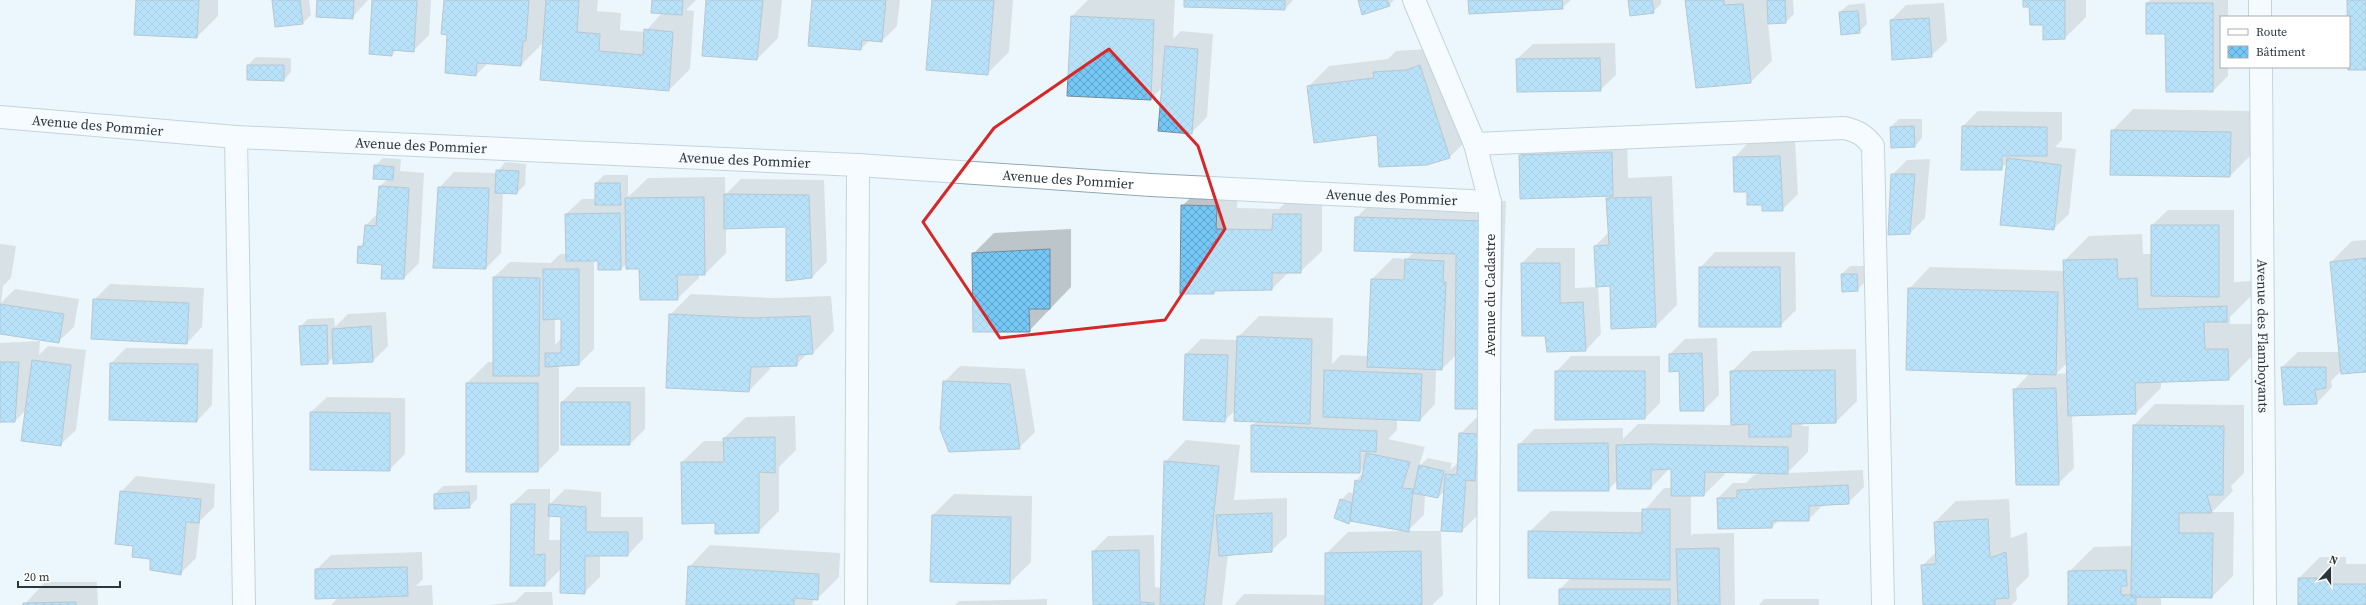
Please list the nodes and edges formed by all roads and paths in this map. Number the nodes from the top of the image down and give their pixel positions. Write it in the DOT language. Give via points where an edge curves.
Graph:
graph roads {
  1 [pos="1414,0"];
  2 [pos="2260,0"];
  3 [pos="2260,16"];
  4 [pos="2260,68"];
  5 [pos="0,117"];
  6 [pos="236,137"];
  7 [pos="1475,144"];
  8 [pos="858,165"];
  9 [pos="1490,202"];
  10 [pos="244,605"];
  11 [pos="856,605"];
  12 [pos="1488,605"];
  13 [pos="1883,605"];
  14 [pos="2265,605"];
  1 -- 7 [label="street, Avenue du Cadastre"];
  2 -- 3 [label="street"];
  4 -- 14 [label="street, Avenue des Flamboyants"];
  5 -- 6 [label="street, Avenue des Pommier"];
  6 -- 8 [label="street, Avenue des Pommier"];
  6 -- 10 [label="street"];
  7 -- 9 [label="street, Avenue du Cadastre"];
  7 -- 13 [label="street" via="1844,128 1862,134 1867,139 1872,146"];
  8 -- 9 [label="street, Avenue des Pommier" via="1151,185"];
  8 -- 11 [label="street"];
  9 -- 12 [label="street, Avenue du Cadastre"];
}
